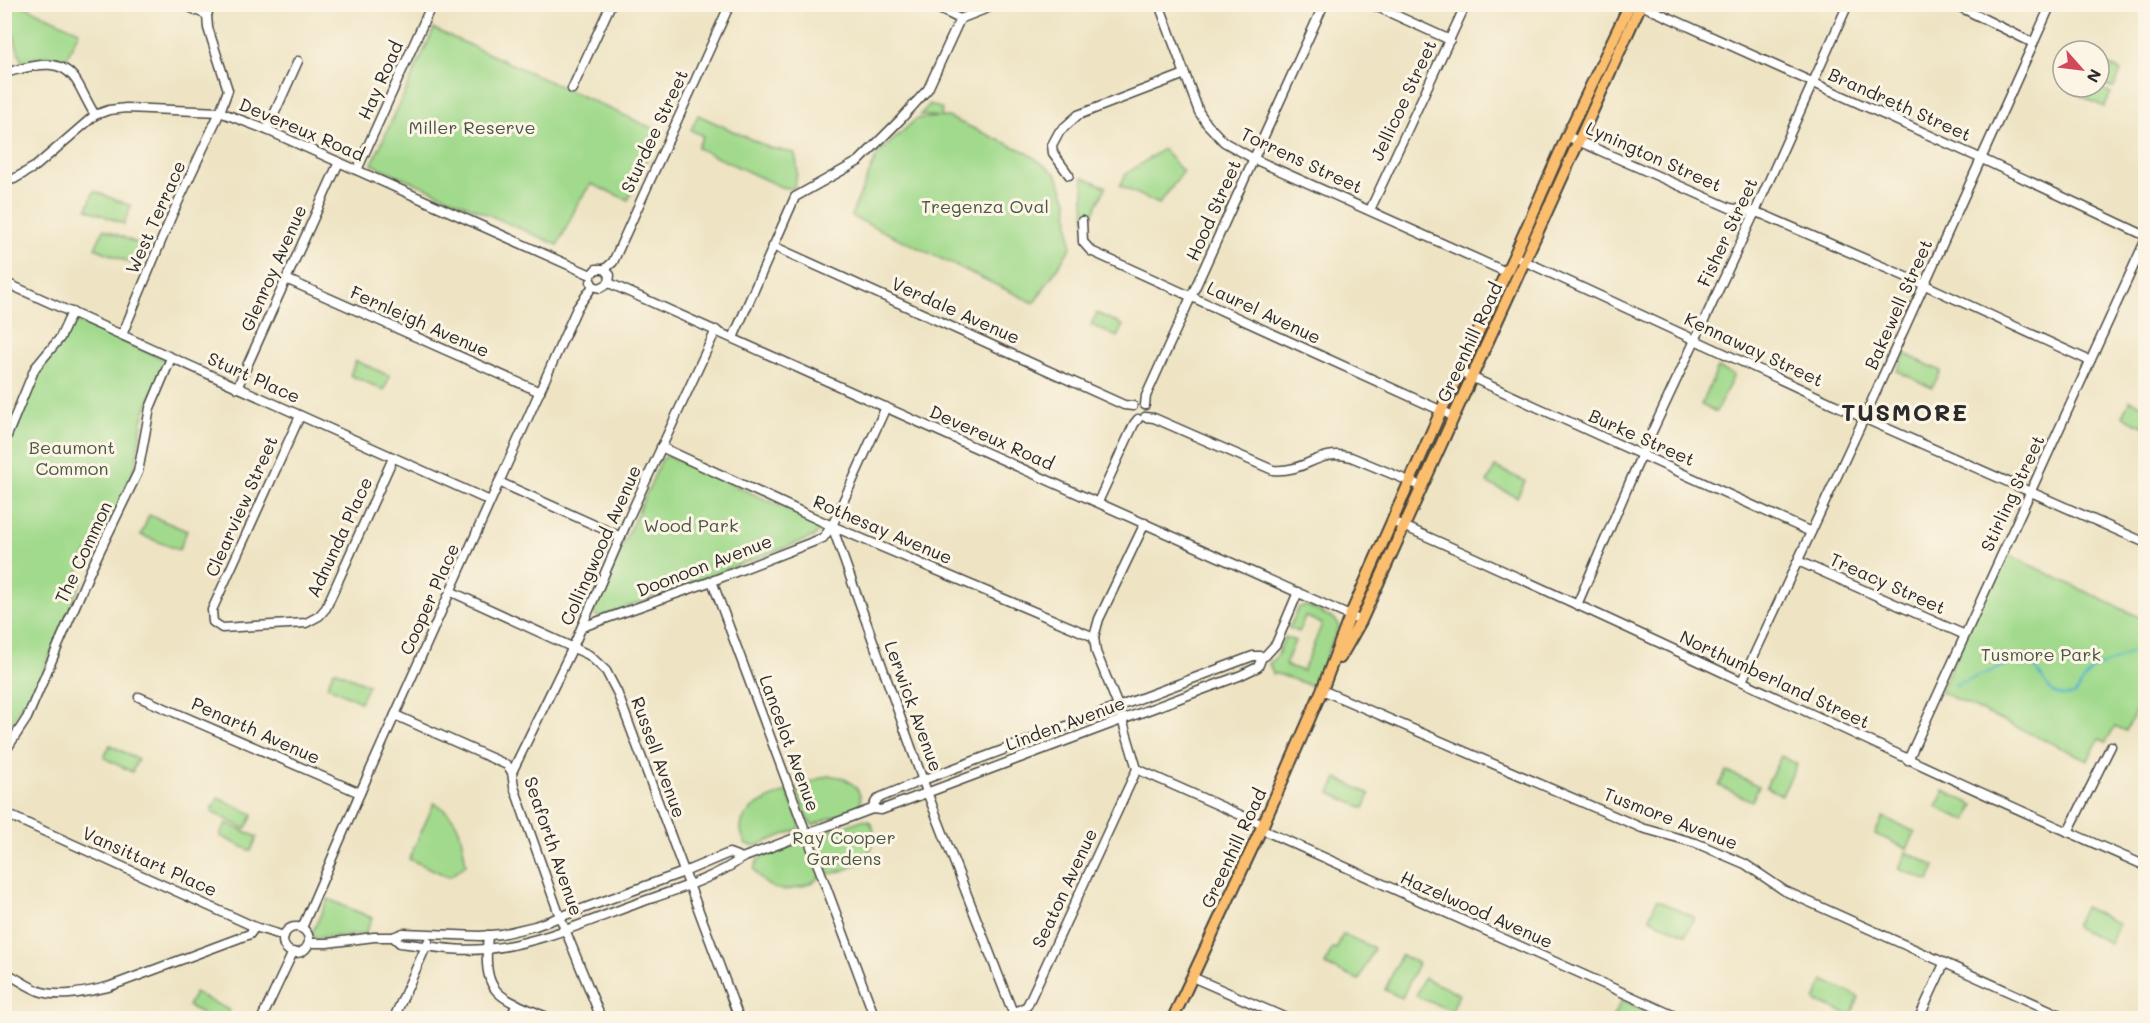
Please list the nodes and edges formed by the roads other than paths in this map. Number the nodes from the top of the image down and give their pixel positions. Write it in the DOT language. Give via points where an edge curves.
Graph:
graph roads {
  1 [pos="182,4"];
  2 [pos="211,4"];
  3 [pos="432,4"];
  4 [pos="610,4"];
  5 [pos="730,4"];
  6 [pos="929,4"];
  7 [pos="998,4"];
  8 [pos="1159,4"];
  9 [pos="1324,4"];
  10 [pos="1371,4"];
  11 [pos="1466,4"];
  12 [pos="1848,4"];
  13 [pos="1954,4"];
  14 [pos="2051,4"];
  15 [pos="1638,5"];
  16 [pos="207,15"];
  17 [pos="960,19"];
  18 [pos="1450,40"];
  19 [pos="2033,43"];
  20 [pos="298,61"];
  21 [pos="4,73"];
  22 [pos="1185,74"];
  23 [pos="1812,82"];
  24 [pos="572,89"];
  25 [pos="220,112"];
  26 [pos="94,115"];
  27 [pos="267,130"];
  28 [pos="1567,136"];
  29 [pos="1579,141"];
  30 [pos="1254,159"];
  31 [pos="1982,159"];
  32 [pos="339,162"];
  33 [pos="357,170"];
  34 [pos="1069,175"];
  35 [pos="4,182"];
  36 [pos="1370,210"];
  37 [pos="1755,212"];
  38 [pos="1082,221"];
  39 [pos="2145,237"];
  40 [pos="773,246"];
  41 [pos="1514,256"];
  42 [pos="1525,261"];
  43 [pos="605,269"];
  44 [pos="1506,272"];
  45 [pos="591,275"];
  46 [pos="286,279"];
  47 [pos="4,282"];
  48 [pos="609,283"];
  49 [pos="1925,285"];
  50 [pos="593,286"];
  51 [pos="1191,297"];
  52 [pos="72,312"];
  53 [pos="716,330"];
  54 [pos="122,335"];
  55 [pos="733,338"];
  56 [pos="1694,340"];
  57 [pos="171,358"];
  58 [pos="2090,361"];
  59 [pos="1460,372"];
  60 [pos="1471,377"];
  61 [pos="237,388"];
  62 [pos="540,392"];
  63 [pos="886,407"];
  64 [pos="1139,411"];
  65 [pos="1441,411"];
  66 [pos="300,416"];
  67 [pos="1453,416"];
  68 [pos="1864,418"];
  69 [pos="4,443"];
  70 [pos="661,447"];
  71 [pos="1641,455"];
  72 [pos="393,458"];
  73 [pos="499,482"];
  74 [pos="1410,482"];
  75 [pos="1421,486"];
  76 [pos="2031,492"];
  77 [pos="490,501"];
  78 [pos="1098,502"];
  79 [pos="1145,523"];
  80 [pos="1397,523"];
  81 [pos="832,526"];
  82 [pos="1811,532"];
  83 [pos="621,537"];
  84 [pos="2145,543"];
  85 [pos="1798,561"];
  86 [pos="712,581"];
  87 [pos="452,592"];
  88 [pos="1298,592"];
  89 [pos="1577,605"];
  90 [pos="212,610"];
  91 [pos="1350,616"];
  92 [pos="1361,621"];
  93 [pos="582,627"];
  94 [pos="1965,635"];
  95 [pos="1094,637"];
  96 [pos="573,647"];
  97 [pos="1262,657"];
  98 [pos="1223,668"];
  99 [pos="1228,680"];
  100 [pos="1742,681"];
  101 [pos="1322,690"];
  102 [pos="139,697"];
  103 [pos="1118,706"];
  104 [pos="395,715"];
  105 [pos="1122,720"];
  106 [pos="2111,746"];
  107 [pos="4,753"];
  108 [pos="1908,760"];
  109 [pos="1137,769"];
  110 [pos="512,772"];
  111 [pos="923,780"];
  112 [pos="927,792"];
  113 [pos="360,794"];
  114 [pos="872,810"];
  115 [pos="4,813"];
  116 [pos="1262,827"];
  117 [pos="2068,832"];
  118 [pos="806,834"];
  119 [pos="742,858"];
  120 [pos="2145,866"];
  121 [pos="684,872"];
  122 [pos="689,885"];
  123 [pos="560,917"];
  124 [pos="255,927"];
  125 [pos="302,928"];
  126 [pos="565,930"];
  127 [pos="431,934"];
  128 [pos="488,935"];
  129 [pos="284,936"];
  130 [pos="393,937"];
  131 [pos="309,943"];
  132 [pos="427,946"];
  133 [pos="487,949"];
  134 [pos="293,952"];
  135 [pos="1944,964"];
  136 [pos="4,972"];
  137 [pos="1192,977"];
  138 [pos="517,1004"];
  139 [pos="1014,1016"];
  140 [pos="262,1018"];
  141 [pos="394,1018"];
  142 [pos="510,1018"];
  143 [pos="549,1018"];
  144 [pos="601,1018"];
  145 [pos="739,1018"];
  146 [pos="875,1018"];
  147 [pos="1173,1018"];
  148 [pos="1286,1018"];
  149 [pos="1679,1018"];
  150 [pos="1919,1018"];
  151 [pos="2067,1018"];
  1 -- 16 [label="street"];
  2 -- 16 [label="street"];
  3 -- 33 [label="street, Hay Road"];
  4 -- 24 [label="street"];
  5 -- 43 [label="street, Sturdee Street" via="613,262"];
  6 -- 17 [label="street"];
  7 -- 17 [label="street"];
  8 -- 22 [label="street, Torrens Street"];
  9 -- 30 [label="street, Hood Street"];
  10 -- 18 [label="street"];
  11 -- 18 [label="street, Jellicoe Street"];
  12 -- 23 [label="street, Fisher Street"];
  13 -- 19 [label="street"];
  14 -- 19 [label="street, Bakewell Street"];
  15 -- 23 [label="street, Brandreth Street"];
  15 -- 28 [label="main road, Greenhill Road"];
  15 -- 29 [label="main road, Greenhill Road"];
  16 -- 25 [label="street, West Terrace" via="228,90"];
  17 -- 40 [label="street" via="928,90 860,161 795,197"];
  18 -- 36 [label="street, Jellicoe Street"];
  19 -- 31 [label="street, Bakewell Street"];
  20 -- 27 [label="street"];
  21 -- 26 [label="street" via="46,63 60,65 76,81"];
  22 -- 30 [label="street, Torrens Street" via="1199,112 1215,136"];
  22 -- 34 [label="street" via="1078,115 1059,132 1052,145 1053,153"];
  23 -- 31 [label="street, Brandreth Street"];
  23 -- 37 [label="street, Fisher Street"];
  25 -- 26 [label="street, Devereux Road" via="126,108"];
  25 -- 27 [label="street, Devereux Road"];
  25 -- 54 [label="street, West Terrace"];
  26 -- 35 [label="street, Devereux Road" via="36,166"];
  27 -- 32 [label="street, Devereux Road"];
  28 -- 29 [label="street, Lynington Street"];
  28 -- 41 [label="main road, Greenhill Road"];
  29 -- 37 [label="street, Lynington Street" via="1730,208"];
  29 -- 42 [label="main road, Greenhill Road"];
  30 -- 36 [label="street, Torrens Street"];
  30 -- 51 [label="street, Hood Street"];
  31 -- 39 [label="street, Brandreth Street"];
  31 -- 49 [label="street, Bakewell Street"];
  32 -- 33 [label="street, Devereux Road"];
  32 -- 46 [label="street, Glenroy Avenue"];
  33 -- 45 [label="street, Devereux Road"];
  36 -- 44 [label="street, Torrens Street"];
  37 -- 49 [label="street, Lynington Street"];
  37 -- 56 [label="street, Fisher Street"];
  38 -- 51 [label="street, Laurel Avenue" via="1083,242 1091,251"];
  39 -- 58 [label="street, Stirling Street"];
  40 -- 55 [label="street"];
  40 -- 64 [label="street, Verdale Avenue"];
  41 -- 42 [label="street, Kennaway Street"];
  41 -- 44 [label="main road, Greenhill Road"];
  42 -- 56 [label="street, Kennaway Street"];
  42 -- 60 [label="main road, Greenhill Road"];
  43 -- 45 [label="street" via="596,269"];
  43 -- 48 [label="street" via="610,275"];
  44 -- 59 [label="main road, Greenhill Road"];
  45 -- 50 [label="street"];
  46 -- 61 [label="street, Glenroy Avenue"];
  46 -- 62 [label="street, Fernleigh Avenue"];
  47 -- 52 [label="street, Sturt Place"];
  48 -- 50 [label="street" via="603,288"];
  48 -- 53 [label="street, Devereux Road"];
  49 -- 58 [label="street, Lynington Street"];
  49 -- 68 [label="street, Bakewell Street"];
  50 -- 62 [label="street, Cooper Place" via="577,308"];
  51 -- 64 [label="street, Hood Street"];
  51 -- 65 [label="street, Laurel Avenue"];
  52 -- 54 [label="street, Sturt Place"];
  52 -- 69 [label="street" via="60,338 35,368"];
  53 -- 55 [label="street, Devereux Road"];
  53 -- 70 [label="street, Collingwood Avenue"];
  54 -- 57 [label="street, Sturt Place"];
  55 -- 63 [label="street, Devereux Road"];
  56 -- 68 [label="street, Kennaway Street"];
  56 -- 71 [label="street, Fisher Street"];
  57 -- 61 [label="street, Sturt Place"];
  57 -- 107 [label="street, The Common" via="150,408 138,472 27,718"];
  58 -- 76 [label="street, Stirling Street"];
  59 -- 60 [label="street, Burke Street"];
  59 -- 65 [label="main road, Greenhill Road"];
  60 -- 67 [label="main road, Greenhill Road"];
  60 -- 71 [label="street, Burke Street"];
  61 -- 66 [label="street, Sturt Place"];
  62 -- 73 [label="street, Cooper Place"];
  63 -- 78 [label="street, Devereux Road"];
  63 -- 81 [label="street"];
  64 -- 74 [label="street, Verdale Avenue" via="1273,470 1293,470 1322,456 1339,454"];
  64 -- 78 [label="street, Hood Street"];
  65 -- 67 [label="street, Laurel Avenue"];
  65 -- 74 [label="main road, Greenhill Road"];
  66 -- 72 [label="street, Sturt Place"];
  66 -- 90 [label="street, Clearview Street"];
  67 -- 75 [label="main road, Greenhill Road"];
  68 -- 76 [label="street, Kennaway Street"];
  68 -- 82 [label="street, Bakewell Street"];
  70 -- 81 [label="street, Rothesay Avenue"];
  70 -- 83 [label="street, Collingwood Avenue"];
  71 -- 82 [label="street, Burke Street"];
  71 -- 89 [label="street, Fisher Street"];
  72 -- 77 [label="street, Sturt Place"];
  72 -- 90 [label="street, Adnunda Place" via="319,616 306,623 222,628 213,622"];
  73 -- 77 [label="street, Cooper Place"];
  73 -- 83 [label="street"];
  74 -- 75 [label="street, Verdale Avenue"];
  74 -- 80 [label="main road, Greenhill Road"];
  75 -- 80 [label="main road, Greenhill Road"];
  76 -- 84 [label="street, Kennaway Street"];
  76 -- 94 [label="street, Stirling Street"];
  77 -- 87 [label="street, Cooper Place"];
  78 -- 79 [label="street, Devereux Road"];
  79 -- 88 [label="street, Devereux Road"];
  79 -- 95 [label="street"];
  80 -- 89 [label="street, Northumberland Street"];
  80 -- 91 [label="main road, Greenhill Road"];
  80 -- 92 [label="main road, Greenhill Road"];
  81 -- 86 [label="street, Doonoon Avenue" via="823,538"];
  81 -- 95 [label="street, Rothesay Avenue"];
  81 -- 111 [label="street, Lerwick Avenue"];
  82 -- 85 [label="street, Bakewell Street"];
  83 -- 93 [label="street, Collingwood Avenue"];
  85 -- 94 [label="street, Treacy Street"];
  85 -- 100 [label="street, Bakewell Street"];
  86 -- 93 [label="street, Doonoon Avenue"];
  86 -- 118 [label="street, Lancelot Avenue"];
  87 -- 96 [label="street, Russell Avenue"];
  87 -- 104 [label="street, Cooper Place"];
  88 -- 91 [label="street, Devereux Road"];
  88 -- 97 [label="street, Linden Avenue" via="1276,644"];
  89 -- 100 [label="street, Northumberland Street"];
  91 -- 92 [label="street, Devereux Road"];
  91 -- 101 [label="main road, Greenhill Road"];
  92 -- 101 [label="main road, Greenhill Road"];
  93 -- 96 [label="street, Collingwood Avenue"];
  94 -- 108 [label="street, Stirling Street"];
  95 -- 103 [label="street" via="1096,652"];
  96 -- 110 [label="street, Collingwood Avenue"];
  96 -- 121 [label="street, Russell Avenue" via="590,655 606,671 617,692"];
  97 -- 98 [label="street, Linden Avenue" via="1253,656"];
  97 -- 99 [label="street, Linden Avenue" via="1258,667"];
  98 -- 99 [label="street"];
  98 -- 103 [label="street, Linden Avenue"];
  99 -- 105 [label="street, Linden Avenue"];
  100 -- 108 [label="street, Northumberland Street"];
  101 -- 116 [label="main road, Greenhill Road"];
  101 -- 135 [label="street, Tusmore Avenue" via="1642,828 1696,843 1745,864 1785,891"];
  102 -- 113 [label="street, Penarth Avenue"];
  103 -- 105 [label="street"];
  103 -- 111 [label="street, Linden Avenue"];
  104 -- 110 [label="street, Seaforth Avenue" via="507,765"];
  104 -- 113 [label="street, Cooper Place"];
  105 -- 109 [label="street"];
  105 -- 112 [label="street, Linden Avenue"];
  106 -- 117 [label="street"];
  108 -- 117 [label="street, Northumberland Street"];
  109 -- 116 [label="street, Hazelwood Avenue"];
  109 -- 139 [label="street, Seaton Avenue" via="1027,1006"];
  110 -- 123 [label="street, Seaforth Avenue"];
  111 -- 112 [label="street, Lerwick Avenue"];
  111 -- 114 [label="street, Linden Avenue" via="881,797"];
  112 -- 114 [label="street, Linden Avenue"];
  112 -- 139 [label="street, Lerwick Avenue"];
  113 -- 125 [label="street, Cooper Place"];
  114 -- 118 [label="street, Linden Avenue"];
  115 -- 124 [label="street, Vansittart Place"];
  116 -- 137 [label="main road, Greenhill Road"];
  116 -- 149 [label="street, Hazelwood Avenue"];
  117 -- 120 [label="street, Northumberland Street"];
  118 -- 119 [label="street, Linden Avenue"];
  118 -- 146 [label="street, Lancelot Avenue"];
  119 -- 121 [label="street, Linden Avenue" via="729,853"];
  119 -- 122 [label="street, Linden Avenue"];
  121 -- 122 [label="street, Russell Avenue"];
  121 -- 123 [label="street, Linden Avenue"];
  122 -- 126 [label="street, Linden Avenue"];
  122 -- 145 [label="street, Russell Avenue"];
  123 -- 126 [label="street, Seaforth Avenue"];
  123 -- 128 [label="street, Linden Avenue"];
  124 -- 129 [label="street, Vansittart Place"];
  124 -- 136 [label="street" via="240,938 89,991 42,992"];
  125 -- 129 [label="street" via="291,928"];
  125 -- 131 [label="street"];
  126 -- 133 [label="street, Linden Avenue"];
  126 -- 144 [label="street, Seaforth Avenue"];
  127 -- 128 [label="street, Linden Avenue"];
  127 -- 130 [label="street, Linden Avenue" via="403,933"];
  127 -- 132 [label="street"];
  128 -- 133 [label="street"];
  129 -- 134 [label="street" via="285,946"];
  130 -- 131 [label="street, Linden Avenue"];
  130 -- 132 [label="street, Linden Avenue" via="400,943"];
  131 -- 134 [label="street" via="304,950"];
  132 -- 133 [label="street, Linden Avenue"];
  132 -- 141 [label="street"];
  133 -- 138 [label="street" via="491,985 499,995"];
  134 -- 140 [label="street"];
  135 -- 150 [label="street"];
  135 -- 151 [label="street, Tusmore Avenue"];
  137 -- 147 [label="main road, Greenhill Road"];
  137 -- 148 [label="street"];
  138 -- 142 [label="street"];
  138 -- 143 [label="street"];
}
